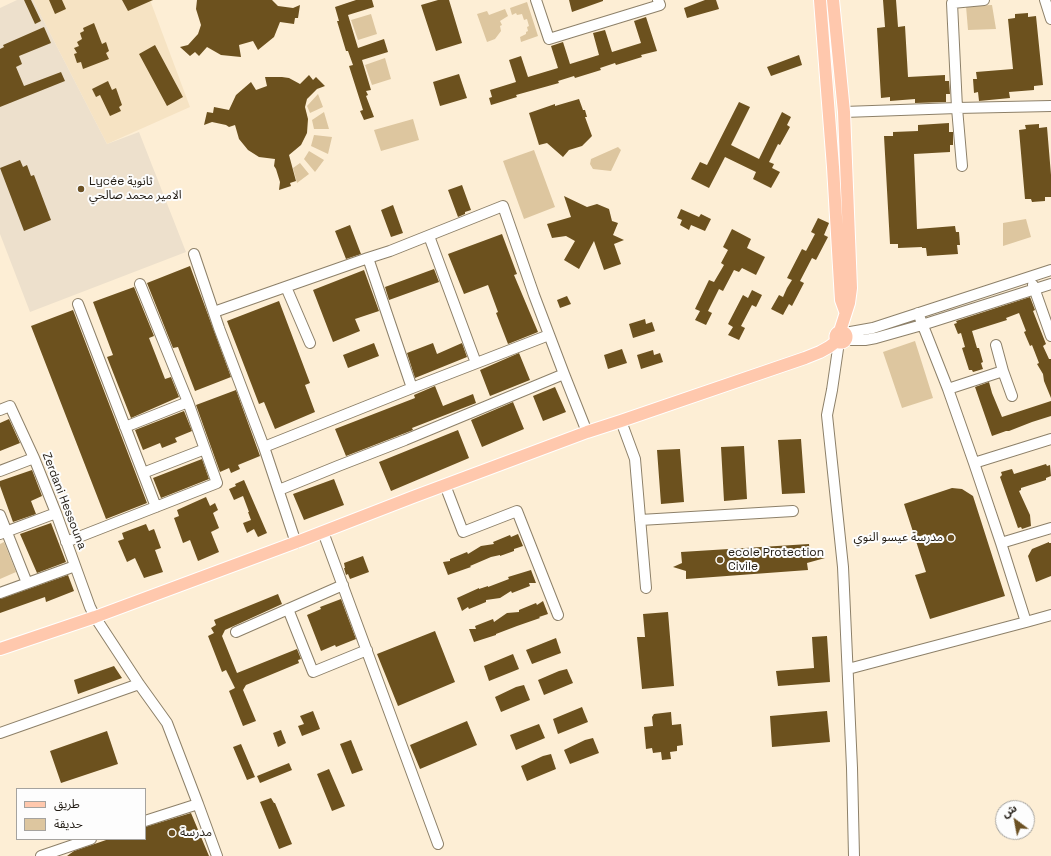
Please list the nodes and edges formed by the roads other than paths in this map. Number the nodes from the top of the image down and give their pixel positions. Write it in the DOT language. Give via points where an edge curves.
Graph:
graph roads {
  1 [pos="536,0"];
  2 [pos="658,0"];
  3 [pos="820,0"];
  4 [pos="834,0"];
  5 [pos="984,0"];
  6 [pos="1045,0"];
  7 [pos="1051,19"];
  8 [pos="1051,106"];
  9 [pos="957,108"];
  10 [pos="844,112"];
  11 [pos="962,166"];
  12 [pos="429,236"];
  13 [pos="194,254"];
  14 [pos="368,258"];
  15 [pos="1051,270"];
  16 [pos="1031,277"];
  17 [pos="140,284"];
  18 [pos="1051,284"];
  19 [pos="286,288"];
  20 [pos="1035,290"];
  21 [pos="78,304"];
  22 [pos="214,312"];
  23 [pos="845,312"];
  24 [pos="918,313"];
  25 [pos="1048,320"];
  26 [pos="922,325"];
  27 [pos="549,335"];
  28 [pos="1051,336"];
  29 [pos="841,338"];
  30 [pos="310,343"];
  31 [pos="996,345"];
  32 [pos="476,364"];
  33 [pos="1004,371"];
  34 [pos="564,374"];
  35 [pos="412,388"];
  36 [pos="948,389"];
  37 [pos="1012,396"];
  38 [pos="188,402"];
  39 [pos="0,410"];
  40 [pos="621,422"];
  41 [pos="125,427"];
  42 [pos="587,432"];
  43 [pos="1051,439"];
  44 [pos="264,447"];
  45 [pos="205,449"];
  46 [pos="34,458"];
  47 [pos="974,463"];
  48 [pos="0,471"];
  49 [pos="143,472"];
  50 [pos="445,485"];
  51 [pos="279,490"];
  52 [pos="156,507"];
  53 [pos="793,511"];
  54 [pos="56,513"];
  55 [pos="0,515"];
  56 [pos="640,520"];
  57 [pos="1051,528"];
  58 [pos="323,532"];
  59 [pos="3,533"];
  60 [pos="66,542"];
  61 [pos="296,543"];
  62 [pos="1002,543"];
  63 [pos="75,566"];
  64 [pos="27,583"];
  65 [pos="343,585"];
  66 [pos="646,588"];
  67 [pos="0,593"];
  68 [pos="288,609"];
  69 [pos="558,615"];
  70 [pos="1051,615"];
  71 [pos="95,617"];
  72 [pos="1026,622"];
  73 [pos="236,632"];
  74 [pos="0,649"];
  75 [pos="367,650"];
  76 [pos="848,669"];
  77 [pos="139,684"];
  78 [pos="0,733"];
  79 [pos="198,804"];
  80 [pos="146,821"];
  81 [pos="89,840"];
  82 [pos="438,844"];
  83 [pos="58,853"];
  84 [pos="41,856"];
  85 [pos="217,856"];
  86 [pos="854,856"];
  1 -- 2 [label="street" via="549,40 660,5"];
  3 -- 23 [label="main road" via="842,300"];
  4 -- 10 [label="main road"];
  5 -- 9 [label="street" via="952,3"];
  6 -- 7 [label="street"];
  8 -- 9 [label="street"];
  9 -- 10 [label="street"];
  9 -- 11 [label="street"];
  10 -- 23 [label="main road" via="851,288"];
  12 -- 14 [label="street"];
  12 -- 27 [label="street" via="503,206"];
  12 -- 32 [label="street"];
  13 -- 22 [label="street"];
  14 -- 19 [label="street"];
  14 -- 35 [label="street"];
  15 -- 16 [label="street"];
  16 -- 20 [label="street"];
  16 -- 24 [label="street"];
  17 -- 38 [label="street"];
  18 -- 20 [label="street"];
  19 -- 22 [label="street"];
  19 -- 30 [label="street"];
  20 -- 25 [label="street"];
  20 -- 26 [label="street"];
  21 -- 41 [label="street"];
  22 -- 44 [label="street"];
  23 -- 29 [label="main road"];
  24 -- 26 [label="street"];
  24 -- 29 [label="street"];
  25 -- 28 [label="street"];
  26 -- 29 [label="street" via="876,338"];
  26 -- 36 [label="street"];
  27 -- 32 [label="street"];
  27 -- 34 [label="street"];
  29 -- 40 [label="main road" via="820,352"];
  29 -- 76 [label="street" via="827,415 844,567"];
  31 -- 33 [label="street"];
  32 -- 35 [label="street"];
  33 -- 36 [label="street"];
  33 -- 37 [label="street"];
  34 -- 42 [label="street"];
  34 -- 51 [label="street"];
  35 -- 44 [label="street"];
  36 -- 47 [label="street"];
  38 -- 41 [label="street"];
  38 -- 45 [label="street"];
  39 -- 46 [label="street, Zerdani Hessouna" via="10,406"];
  40 -- 42 [label="main road"];
  40 -- 56 [label="street" via="635,459"];
  41 -- 49 [label="street"];
  42 -- 50 [label="main road"];
  43 -- 47 [label="street"];
  44 -- 51 [label="street"];
  45 -- 49 [label="street"];
  45 -- 52 [label="street" via="217,483"];
  46 -- 48 [label="street"];
  46 -- 54 [label="street, Zerdani Hessouna"];
  47 -- 62 [label="street"];
  49 -- 52 [label="street"];
  50 -- 58 [label="main road"];
  50 -- 69 [label="street" via="463,532 517,511"];
  51 -- 61 [label="street"];
  52 -- 60 [label="street"];
  53 -- 56 [label="street"];
  54 -- 59 [label="street"];
  54 -- 60 [label="street, Zerdani Hessouna"];
  55 -- 59 [label="street"];
  56 -- 66 [label="street"];
  57 -- 62 [label="street"];
  58 -- 61 [label="main road"];
  58 -- 65 [label="street"];
  59 -- 64 [label="street"];
  60 -- 63 [label="street, Zerdani Hessouna"];
  61 -- 71 [label="main road"];
  62 -- 72 [label="street"];
  63 -- 64 [label="street"];
  63 -- 71 [label="street, Zerdani Hessouna"];
  64 -- 67 [label="street"];
  65 -- 68 [label="street"];
  65 -- 75 [label="street"];
  68 -- 73 [label="street"];
  68 -- 75 [label="street" via="313,672"];
  70 -- 72 [label="street"];
  71 -- 74 [label="main road"];
  71 -- 77 [label="street, Zerdani Hessouna"];
  72 -- 76 [label="street"];
  75 -- 82 [label="street"];
  76 -- 86 [label="street"];
  77 -- 78 [label="street"];
  77 -- 79 [label="street, Zerdani Hessouna" via="167,723"];
  79 -- 80 [label="street"];
  79 -- 85 [label="street, Zerdani Hessouna"];
  81 -- 83 [label="street"];
  83 -- 84 [label="street"];
}
